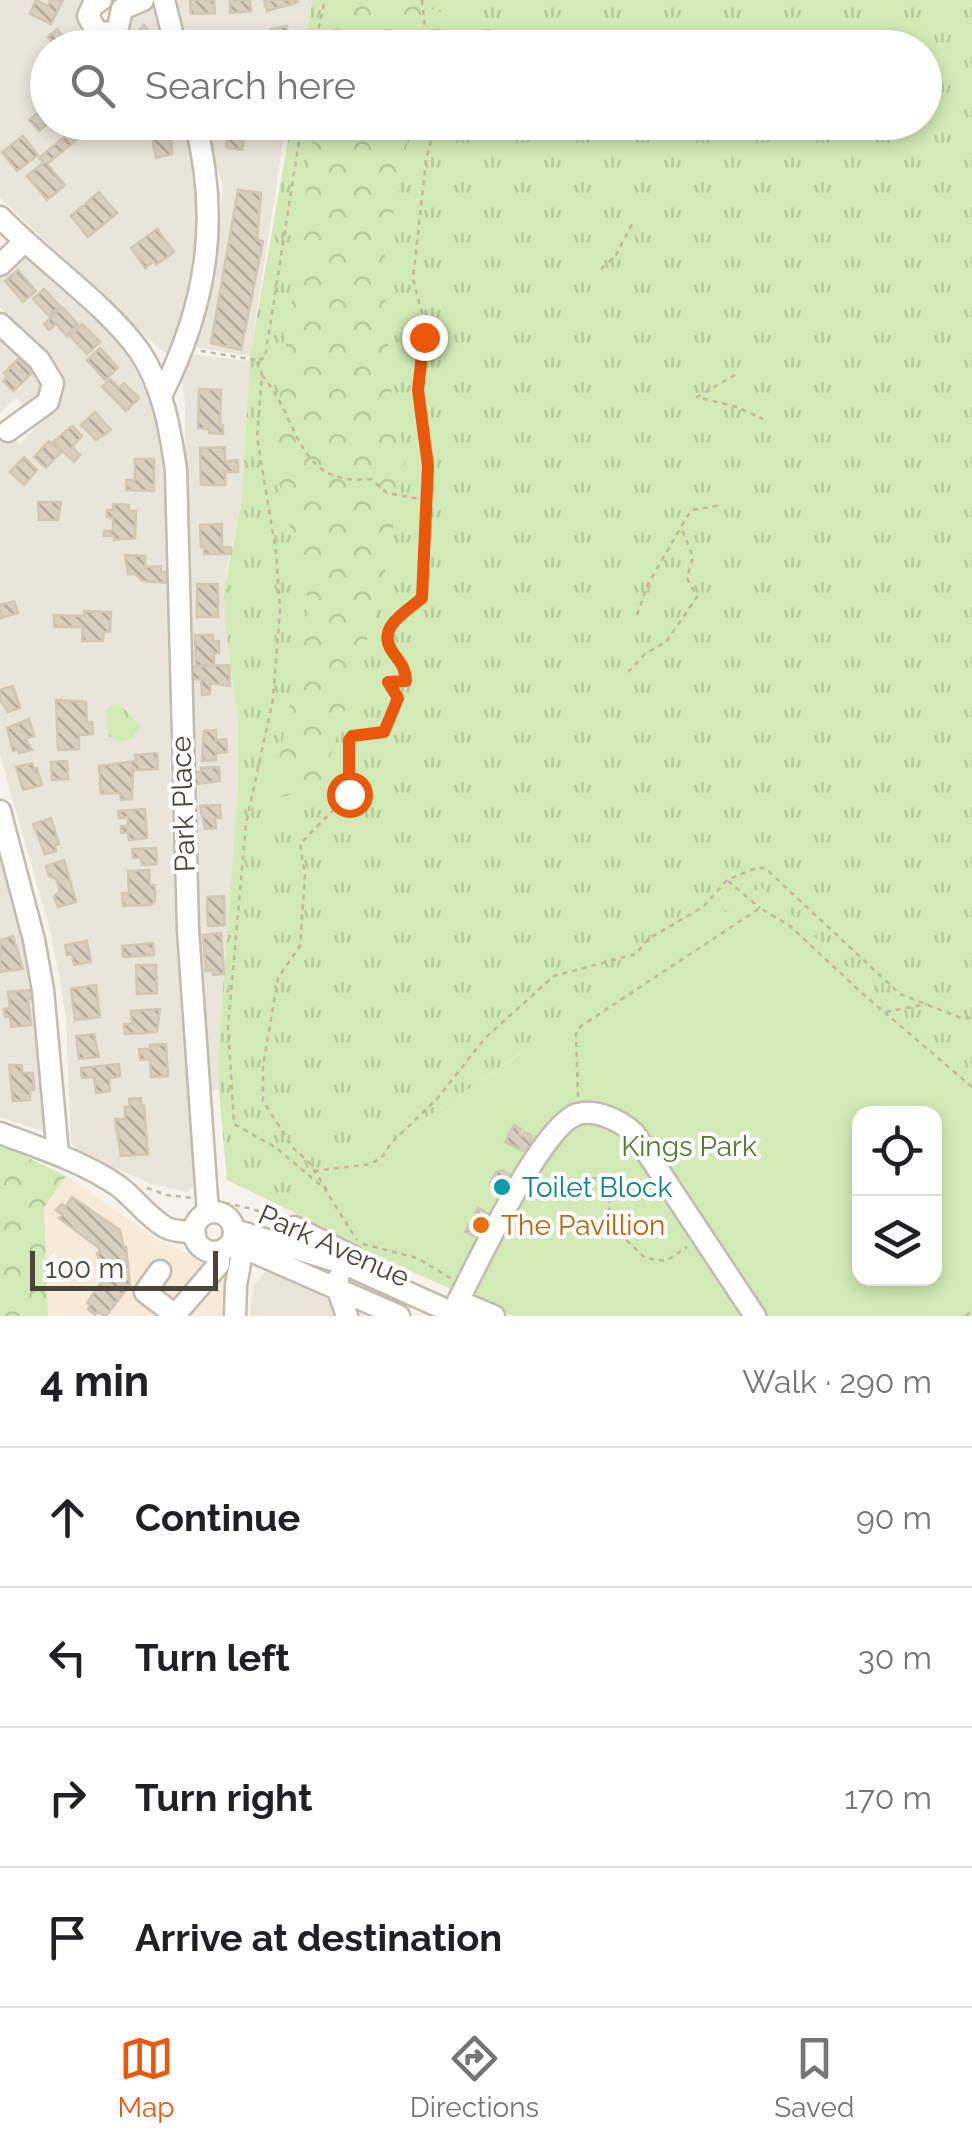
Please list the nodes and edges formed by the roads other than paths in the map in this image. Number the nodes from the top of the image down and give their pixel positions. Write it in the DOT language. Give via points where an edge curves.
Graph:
graph roads {
  1 [pos="101,0"];
  2 [pos="143,0"];
  3 [pos="164,0"];
  4 [pos="116,4"];
  5 [pos="95,30"];
  6 [pos="114,30"];
  7 [pos="172,30"];
  8 [pos="200,140"];
  9 [pos="0,217"];
  10 [pos="24,242"];
  11 [pos="0,265"];
  12 [pos="0,324"];
  13 [pos="161,396"];
  14 [pos="8,430"];
  15 [pos="0,811"];
  16 [pos="0,1133"];
  17 [pos="58,1154"];
  18 [pos="207,1206"];
  19 [pos="294,1227"];
  20 [pos="234,1230"];
  21 [pos="194,1235"];
  22 [pos="219,1252"];
  23 [pos="350,1253"];
  24 [pos="160,1271"];
  25 [pos="337,1286"];
  26 [pos="460,1303"];
  27 [pos="175,1315"];
  28 [pos="235,1316"];
  29 [pos="347,1316"];
  30 [pos="399,1316"];
  31 [pos="494,1316"];
  32 [pos="755,1316"];
  1 -- 5 [label="street" via="88,16"];
  2 -- 4 [label="street"];
  3 -- 7 [label="street"];
  4 -- 6 [label="street"];
  8 -- 13 [label="street" via="210,229 184,349"];
  9 -- 10 [label="street, Park Place"];
  10 -- 11 [label="street"];
  10 -- 13 [label="street, Park Place" via="116,324"];
  12 -- 14 [label="street" via="39,360 52,383 48,402"];
  13 -- 18 [label="street, Park Place" via="176,470 188,930"];
  15 -- 17 [label="street" via="44,990"];
  16 -- 17 [label="street"];
  17 -- 21 [label="street" via="122,1189 161,1225"];
  18 -- 20 [label="street" via="224,1214"];
  18 -- 21 [label="street"];
  19 -- 23 [label="street, Park Avenue"];
  20 -- 22 [label="street"];
  20 -- 23 [label="street"];
  21 -- 22 [label="street" via="205,1250"];
  22 -- 27 [label="street" via="219,1264"];
  23 -- 25 [label="street"];
  23 -- 26 [label="street"];
  24 -- 27 [label="street" via="145,1292"];
  25 -- 28 [label="street" via="252,1251 242,1253"];
  25 -- 29 [label="street"];
  25 -- 30 [label="street"];
  26 -- 31 [label="street"];
  26 -- 32 [label="street" via="538,1154 580,1113 618,1119 634,1133"];
}
